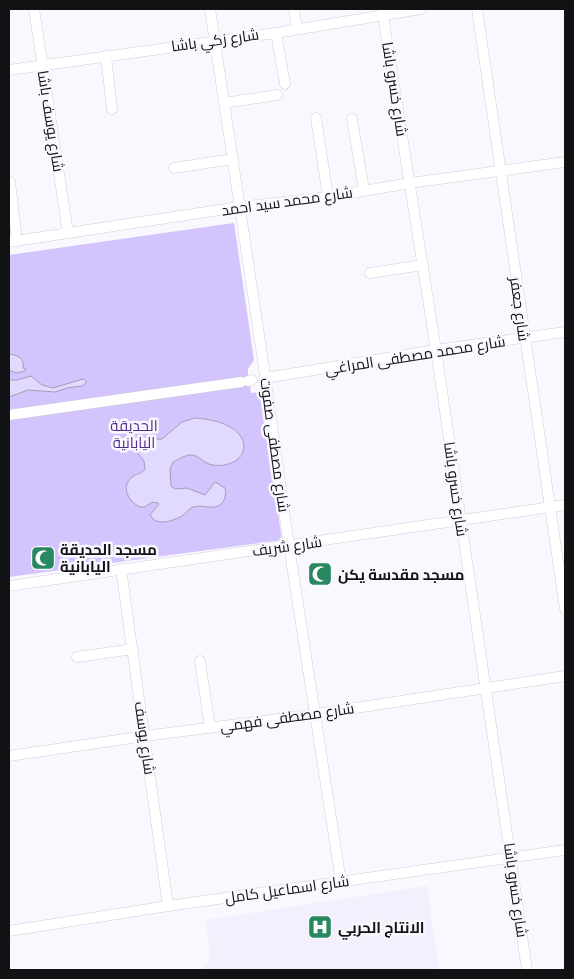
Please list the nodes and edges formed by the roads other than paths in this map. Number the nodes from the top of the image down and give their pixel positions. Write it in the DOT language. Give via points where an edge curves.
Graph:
graph roads {
  1 [pos="34,9"];
  2 [pos="210,9"];
  3 [pos="294,9"];
  4 [pos="421,9"];
  5 [pos="477,9"];
  6 [pos="382,12"];
  7 [pos="297,29"];
  8 [pos="276,33"];
  9 [pos="214,40"];
  10 [pos="106,56"];
  11 [pos="42,65"];
  12 [pos="9,70"];
  13 [pos="285,84"];
  14 [pos="277,95"];
  15 [pos="224,103"];
  16 [pos="112,109"];
  17 [pos="316,118"];
  18 [pos="352,119"];
  19 [pos="233,159"];
  20 [pos="565,162"];
  21 [pos="174,168"];
  22 [pos="500,171"];
  23 [pos="10,182"];
  24 [pos="410,183"];
  25 [pos="364,190"];
  26 [pos="328,197"];
  27 [pos="239,207"];
  28 [pos="68,233"];
  29 [pos="13,242"];
  30 [pos="423,265"];
  31 [pos="370,272"];
  32 [pos="565,332"];
  33 [pos="524,338"];
  34 [pos="436,350"];
  35 [pos="265,378"];
  36 [pos="247,381"];
  37 [pos="9,415"];
  38 [pos="565,505"];
  39 [pos="550,507"];
  40 [pos="461,520"];
  41 [pos="289,546"];
  42 [pos="562,567"];
  43 [pos="121,569"];
  44 [pos="9,586"];
  45 [pos="565,609"];
  46 [pos="133,649"];
  47 [pos="78,657"];
  48 [pos="200,662"];
  49 [pos="565,676"];
  50 [pos="485,688"];
  51 [pos="316,714"];
  52 [pos="210,728"];
  53 [pos="145,736"];
  54 [pos="9,756"];
  55 [pos="565,850"];
  56 [pos="511,858"];
  57 [pos="341,882"];
  58 [pos="168,906"];
  59 [pos="9,931"];
  60 [pos="527,970"];
  1 -- 11 [label="street, شارع يوسف باشا"];
  2 -- 9 [label="street, شارع مصطفى صفوت"];
  3 -- 7 [label="street"];
  4 -- 6 [label="street, شارع زكي باشا"];
  5 -- 22 [label="street, شارع جعفر"];
  6 -- 7 [label="street, شارع زكي باشا"];
  6 -- 24 [label="street, شارع خسرو باشا"];
  7 -- 8 [label="street, شارع زكي باشا"];
  8 -- 9 [label="street, شارع زكي باشا"];
  8 -- 13 [label="street"];
  9 -- 10 [label="street, شارع زكي باشا"];
  9 -- 15 [label="street, شارع مصطفى صفوت"];
  10 -- 11 [label="street, شارع زكي باشا"];
  10 -- 16 [label="street"];
  11 -- 12 [label="street, شارع زكي باشا"];
  11 -- 28 [label="street, شارع يوسف باشا"];
  14 -- 15 [label="street"];
  15 -- 19 [label="street, شارع مصطفى صفوت"];
  17 -- 26 [label="street"];
  18 -- 25 [label="street"];
  19 -- 21 [label="street"];
  19 -- 27 [label="street, شارع مصطفى صفوت"];
  20 -- 22 [label="street, شارع محمد سيد احمد"];
  22 -- 24 [label="street, شارع محمد سيد احمد"];
  22 -- 33 [label="street, شارع جعفر"];
  23 -- 29 [label="street"];
  24 -- 25 [label="street, شارع محمد سيد احمد"];
  24 -- 30 [label="street, شارع خسرو باشا"];
  25 -- 26 [label="street, شارع محمد سيد احمد"];
  26 -- 27 [label="street, شارع محمد سيد احمد"];
  27 -- 28 [label="street, شارع محمد سيد احمد"];
  27 -- 35 [label="street, شارع مصطفى صفوت"];
  28 -- 29 [label="street, شارع محمد سيد احمد"];
  30 -- 31 [label="street"];
  30 -- 34 [label="street, شارع خسرو باشا"];
  32 -- 33 [label="street, شارع محمد مصطفى المراغي"];
  33 -- 34 [label="street, شارع محمد مصطفى المراغي"];
  33 -- 39 [label="street, شارع جعفر"];
  34 -- 35 [label="street, شارع محمد مصطفى المراغي"];
  34 -- 40 [label="street, شارع خسرو باشا"];
  35 -- 41 [label="street, شارع مصطفى صفوت"];
  36 -- 37 [label="street"];
  38 -- 39 [label="street, شارع شريف"];
  39 -- 40 [label="street, شارع شريف"];
  39 -- 42 [label="street, شارع جعفر"];
  40 -- 41 [label="street, شارع شريف"];
  40 -- 50 [label="street, شارع خسرو باشا"];
  41 -- 43 [label="street, شارع شريف"];
  41 -- 51 [label="street, شارع مصطفى صفوت"];
  42 -- 45 [label="street, شارع جعفر"];
  43 -- 44 [label="street, شارع شريف"];
  43 -- 46 [label="street, شارع يوسف"];
  46 -- 47 [label="street"];
  46 -- 53 [label="street, شارع يوسف"];
  48 -- 52 [label="street"];
  49 -- 50 [label="street, شارع مصطفى فهمي"];
  50 -- 51 [label="street, شارع مصطفى فهمي"];
  50 -- 56 [label="street, شارع خسرو باشا"];
  51 -- 52 [label="street, شارع مصطفى فهمي"];
  51 -- 57 [label="street, شارع مصطفى صفوت"];
  52 -- 53 [label="street, شارع مصطفى فهمي"];
  53 -- 54 [label="street, شارع مصطفى فهمي"];
  53 -- 58 [label="street, شارع يوسف"];
  55 -- 56 [label="street, شارع اسماعيل كامل"];
  56 -- 57 [label="street, شارع اسماعيل كامل"];
  56 -- 60 [label="street, شارع خسرو باشا"];
  57 -- 58 [label="street, شارع اسماعيل كامل"];
  58 -- 59 [label="street, شارع اسماعيل كامل"];
}
